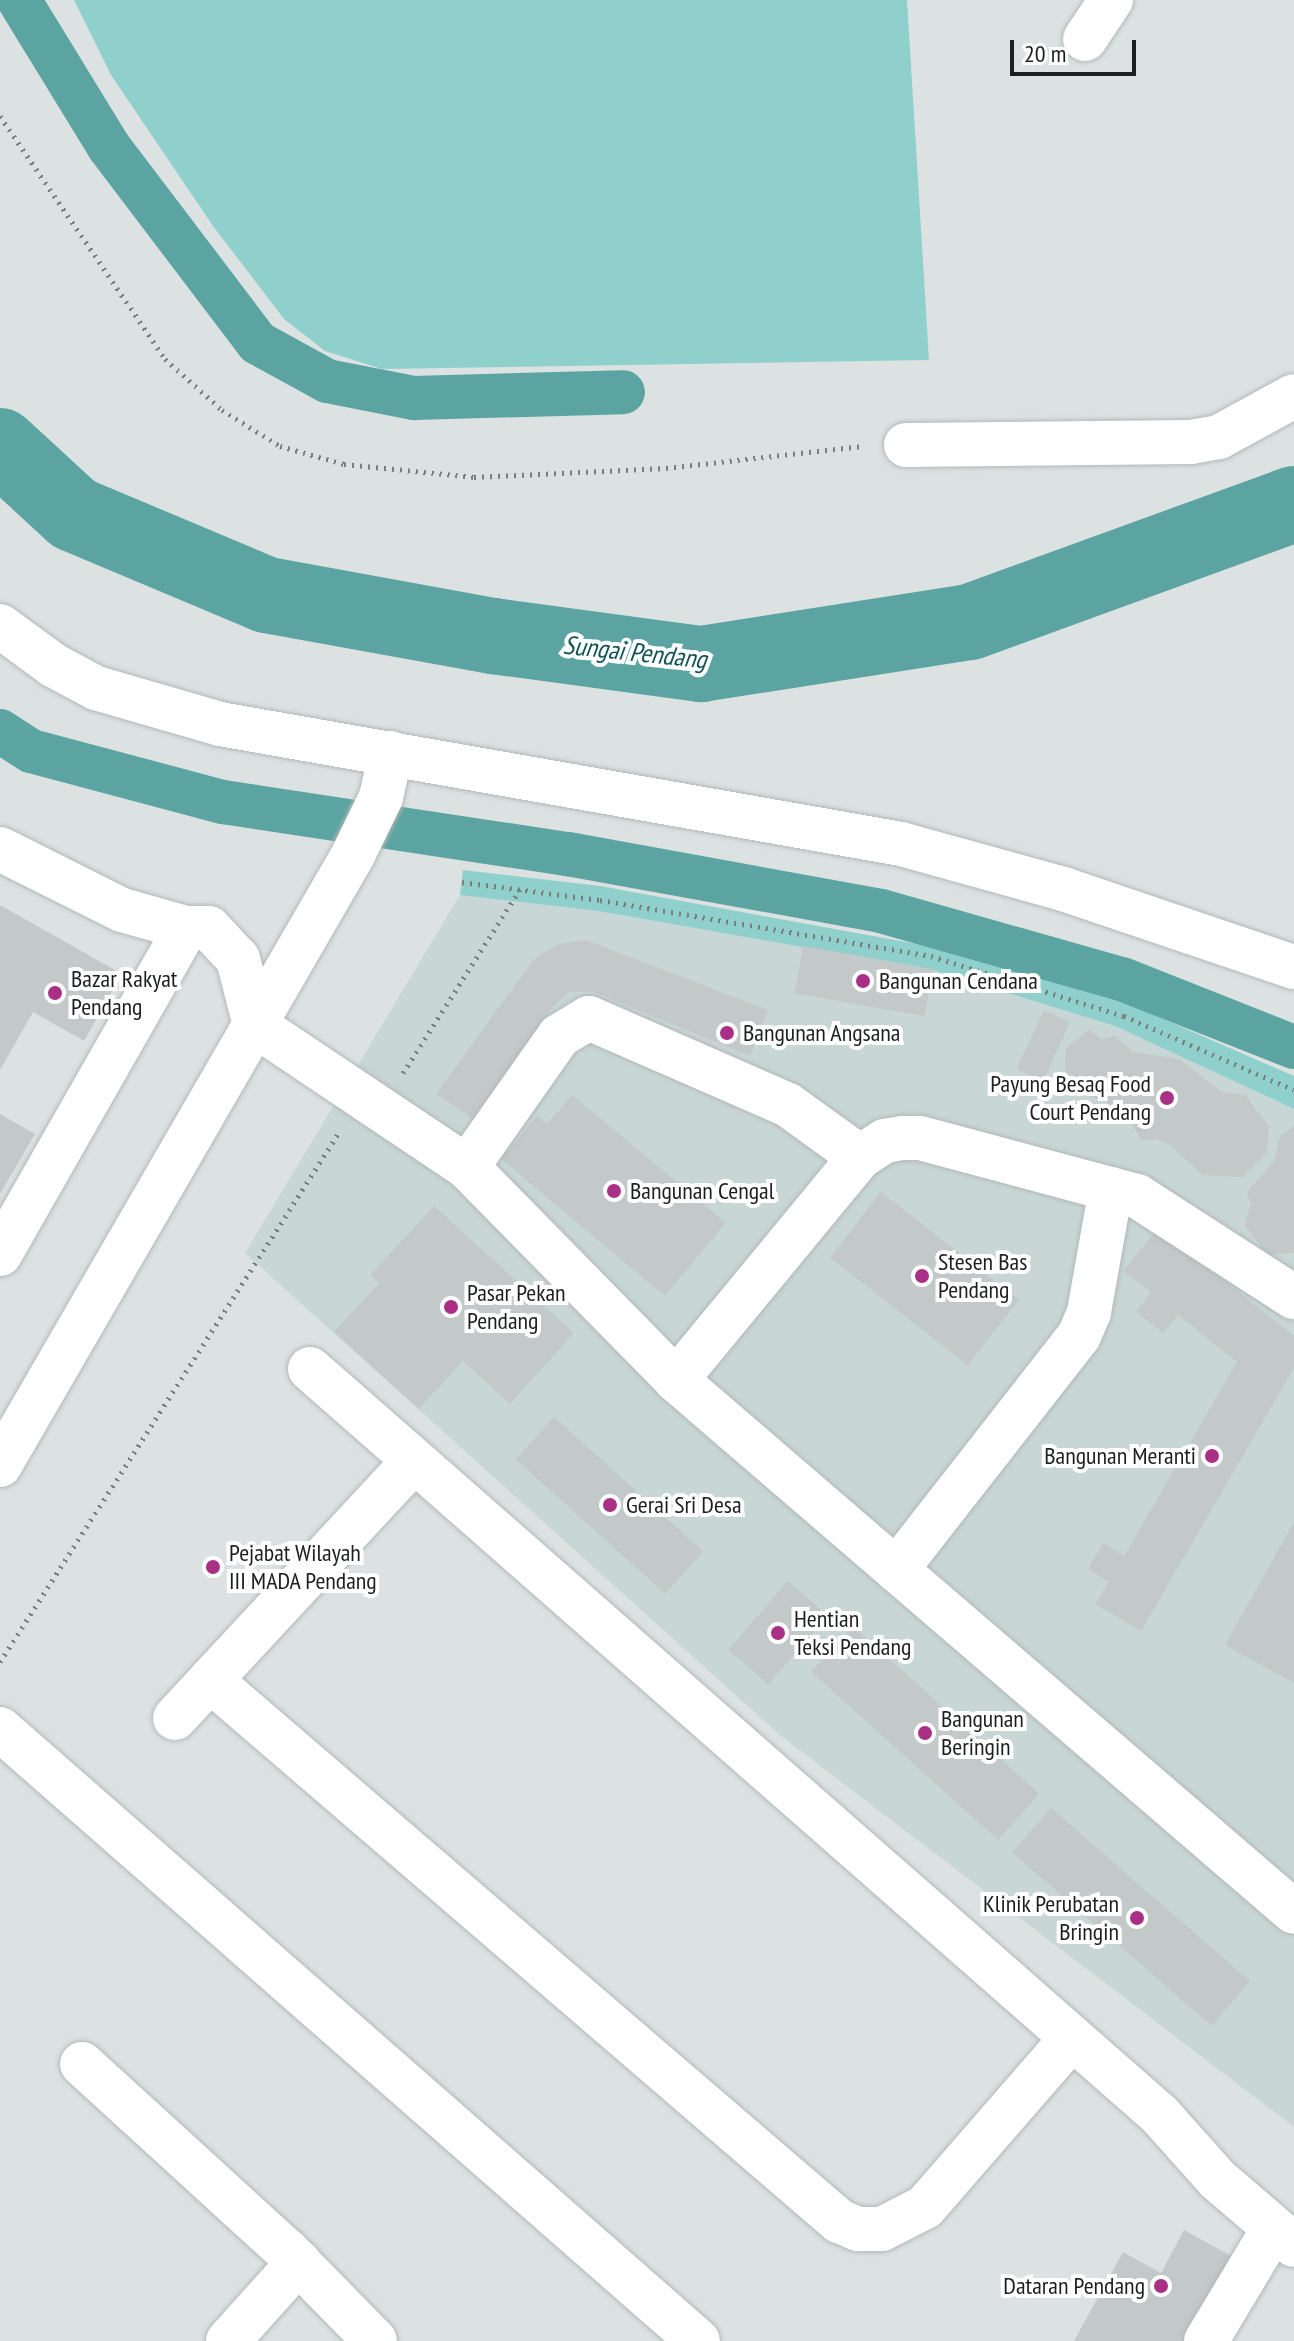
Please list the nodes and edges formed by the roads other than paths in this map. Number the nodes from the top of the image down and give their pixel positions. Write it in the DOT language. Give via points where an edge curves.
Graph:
graph roads {
  1 [pos="1111,0"];
  2 [pos="1085,39"];
  3 [pos="1294,396"];
  4 [pos="906,445"];
  5 [pos="0,626"];
  6 [pos="391,753"];
  7 [pos="0,849"];
  8 [pos="186,928"];
  9 [pos="1294,967"];
  10 [pos="255,1025"];
  11 [pos="860,1157"];
  12 [pos="467,1167"];
  13 [pos="1111,1189"];
  14 [pos="0,1252"];
  15 [pos="1294,1297"];
  16 [pos="310,1369"];
  17 [pos="676,1380"];
  18 [pos="15,1402"];
  19 [pos="414,1461"];
  20 [pos="0,1465"];
  21 [pos="896,1570"];
  22 [pos="210,1680"];
  23 [pos="175,1718"];
  24 [pos="0,1729"];
  25 [pos="1294,1912"];
  26 [pos="1072,2038"];
  27 [pos="82,2064"];
  28 [pos="1283,2238"];
  29 [pos="299,2262"];
  30 [pos="228,2341"];
  31 [pos="375,2341"];
  32 [pos="698,2341"];
  33 [pos="1206,2341"];
  1 -- 2 [label="street"];
  3 -- 4 [label="street" via="1219,437 1191,442"];
  5 -- 6 [label="street" via="53,665 96,688 220,724"];
  6 -- 9 [label="street" via="901,844 1063,889"];
  6 -- 10 [label="street" via="381,797 353,855"];
  7 -- 8 [label="street" via="122,910"];
  8 -- 10 [label="street" via="209,928 238,959"];
  8 -- 14 [label="street"];
  10 -- 12 [label="street"];
  10 -- 18 [label="street"];
  11 -- 12 [label="street" via="788,1105 589,1018 559,1036"];
  11 -- 13 [label="street" via="885,1141 920,1138"];
  11 -- 17 [label="street"];
  12 -- 17 [label="street"];
  13 -- 15 [label="street" via="1162,1208"];
  13 -- 21 [label="street" via="1089,1312 1079,1336"];
  16 -- 19 [label="street"];
  17 -- 21 [label="street"];
  18 -- 20 [label="street"];
  19 -- 22 [label="street"];
  19 -- 26 [label="street"];
  21 -- 25 [label="street"];
  22 -- 23 [label="street"];
  22 -- 26 [label="street" via="839,2221 858,2229 882,2229 925,2207"];
  24 -- 32 [label="street"];
  26 -- 28 [label="street" via="1160,2115"];
  27 -- 29 [label="street"];
  28 -- 33 [label="street"];
  29 -- 30 [label="street"];
  29 -- 31 [label="street"];
}
